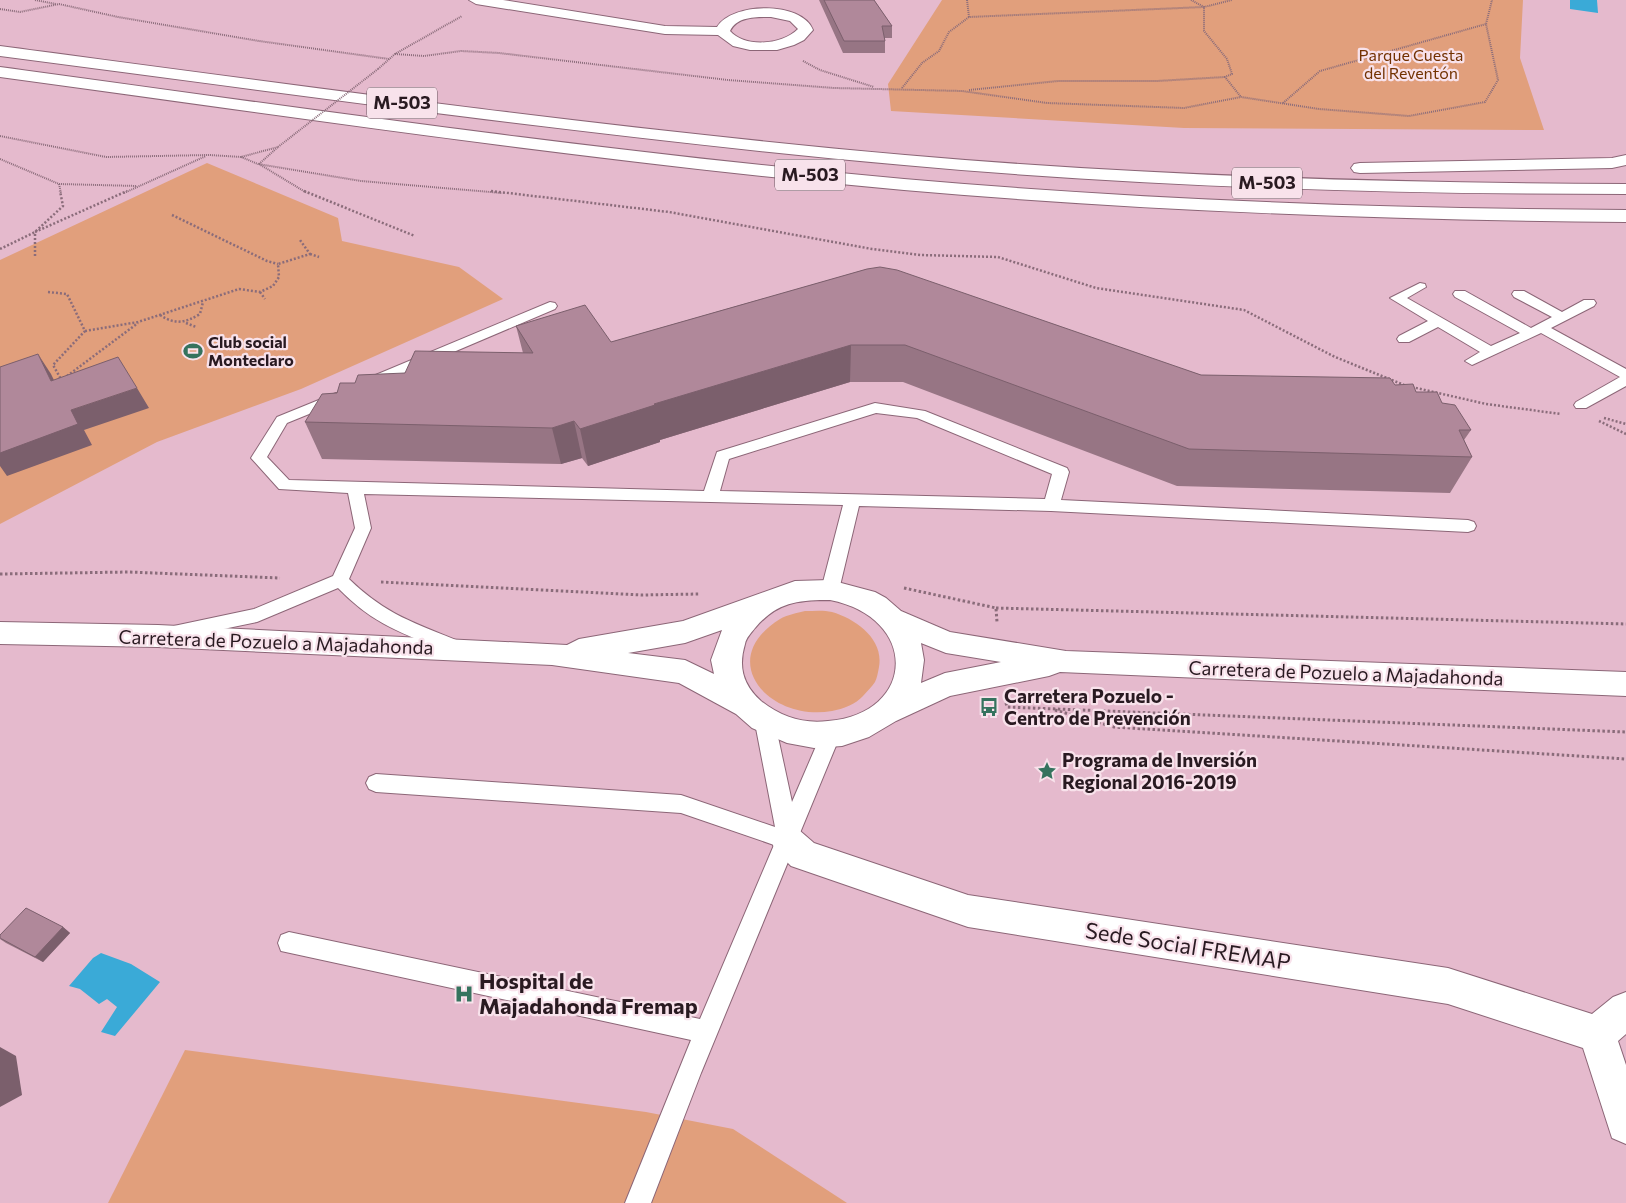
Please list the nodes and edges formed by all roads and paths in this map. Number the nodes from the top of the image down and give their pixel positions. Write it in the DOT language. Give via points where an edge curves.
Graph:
graph roads {
  1 [pos="35,0"];
  2 [pos="967,0"];
  3 [pos="1191,0"];
  4 [pos="1232,0"];
  5 [pos="1492,0"];
  6 [pos="482,1"];
  7 [pos="59,4"];
  8 [pos="766,6"];
  9 [pos="1204,7"];
  10 [pos="0,9"];
  11 [pos="969,17"];
  12 [pos="1486,24"];
  13 [pos="722,31"];
  14 [pos="0,51"];
  15 [pos="395,54"];
  16 [pos="389,59"];
  17 [pos="0,72"];
  18 [pos="1225,77"];
  19 [pos="902,88"];
  20 [pos="962,91"];
  21 [pos="1241,97"];
  22 [pos="1282,103"];
  23 [pos="0,136"];
  24 [pos="278,147"];
  25 [pos="209,154"];
  26 [pos="242,157"];
  27 [pos="0,159"];
  28 [pos="909,160"];
  29 [pos="1626,160"];
  30 [pos="258,164"];
  31 [pos="59,184"];
  32 [pos="138,186"];
  33 [pos="1626,189"];
  34 [pos="1243,208"];
  35 [pos="172,215"];
  36 [pos="1626,216"];
  37 [pos="35,232"];
  38 [pos="1626,233"];
  39 [pos="415,236"];
  40 [pos="300,240"];
  41 [pos="0,249"];
  42 [pos="310,254"];
  43 [pos="35,256"];
  44 [pos="319,256"];
  45 [pos="278,264"];
  46 [pos="1420,287"];
  47 [pos="48,292"];
  48 [pos="260,292"];
  49 [pos="1460,294"];
  50 [pos="1518,294"];
  51 [pos="265,299"];
  52 [pos="203,302"];
  53 [pos="1589,303"];
  54 [pos="550,306"];
  55 [pos="159,315"];
  56 [pos="1562,317"];
  57 [pos="138,322"];
  58 [pos="186,322"];
  59 [pos="1437,322"];
  60 [pos="196,327"];
  61 [pos="85,331"];
  62 [pos="1536,331"];
  63 [pos="1404,339"];
  64 [pos="112,344"];
  65 [pos="116,345"];
  66 [pos="1491,352"];
  67 [pos="1472,361"];
  68 [pos="1626,375"];
  69 [pos="62,380"];
  70 [pos="1626,380"];
  71 [pos="66,387"];
  72 [pos="1580,405"];
  73 [pos="1567,414"];
  74 [pos="355,488"];
  75 [pos="711,496"];
  76 [pos="852,500"];
  77 [pos="1051,505"];
  78 [pos="1468,526"];
  79 [pos="0,574"];
  80 [pos="283,578"];
  81 [pos="340,580"];
  82 [pos="901,588"];
  83 [pos="830,590"];
  84 [pos="707,594"];
  85 [pos="763,604"];
  86 [pos="996,608"];
  87 [pos="893,619"];
  88 [pos="1626,624"];
  89 [pos="0,633"];
  90 [pos="158,636"];
  91 [pos="462,650"];
  92 [pos="552,654"];
  93 [pos="999,663"];
  94 [pos="1626,684"];
  95 [pos="741,704"];
  96 [pos="1049,709"];
  97 [pos="889,712"];
  98 [pos="765,723"];
  99 [pos="1626,732"];
  100 [pos="830,736"];
  101 [pos="1626,759"];
  102 [pos="376,783"];
  103 [pos="787,840"];
  104 [pos="289,943"];
  105 [pos="1626,1010"];
  106 [pos="707,1032"];
  107 [pos="1597,1034"];
  108 [pos="1626,1124"];
  109 [pos="638,1203"];
  1 -- 7 [label="path"];
  2 -- 11 [label="path"];
  3 -- 9 [label="path"];
  4 -- 9 [label="path"];
  5 -- 12 [label="path"];
  6 -- 13 [label="main road" via="665,30"];
  6 -- 15 [label="path"];
  7 -- 10 [label="path" via="20,12"];
  7 -- 16 [label="path" via="118,18"];
  8 -- 13 [label="main road" via="734,18 723,25"];
  8 -- 13 [label="main road" via="800,20 806,30 803,36 784,44 756,46 731,41"];
  9 -- 11 [label="path"];
  9 -- 18 [label="path" via="1204,31 1227,59 1232,74"];
  11 -- 19 [label="path" via="948,32 939,51 922,63"];
  12 -- 22 [label="path" via="1320,71"];
  12 -- 22 [label="path" via="1498,80 1485,102 1410,116"];
  14 -- 28 [label="main road, M-503" via="446,109"];
  15 -- 16 [label="path"];
  15 -- 19 [label="path" via="499,53 728,80 834,88"];
  16 -- 24 [label="path, bridge"];
  17 -- 34 [label="main road, M-503" via="683,162 955,189"];
  18 -- 20 [label="path" via="1058,81"];
  18 -- 21 [label="path"];
  19 -- 20 [label="path"];
  20 -- 21 [label="path" via="1047,103 1184,108"];
  21 -- 22 [label="path"];
  23 -- 25 [label="path" via="106,157"];
  24 -- 26 [label="path"];
  24 -- 30 [label="path"];
  25 -- 26 [label="path"];
  25 -- 32 [label="path"];
  26 -- 30 [label="path"];
  27 -- 31 [label="path"];
  28 -- 29 [label="main road" via="1054,161 1240,168 1446,168"];
  28 -- 33 [label="main road, M-503" via="1210,181 1470,190"];
  30 -- 39 [label="path" via="278,178 358,216"];
  30 -- 73 [label="path" via="361,181 480,190 669,212 872,249 921,255 998,257 1104,289 1244,310 1335,357 1404,386 1486,404"];
  31 -- 32 [label="path"];
  31 -- 37 [label="path" via="63,206"];
  32 -- 37 [label="path"];
  34 -- 36 [label="main road, M-503" via="1496,216"];
  34 -- 38 [label="main road, M-503" via="1448,226"];
  35 -- 45 [label="path"];
  37 -- 41 [label="path"];
  37 -- 43 [label="path"];
  40 -- 42 [label="path"];
  42 -- 44 [label="path"];
  42 -- 45 [label="path"];
  45 -- 48 [label="path" via="279,277 273,286"];
  46 -- 59 [label="lane" via="1396,298"];
  47 -- 61 [label="path" via="67,294"];
  48 -- 51 [label="path"];
  48 -- 52 [label="path" via="225,292"];
  49 -- 62 [label="lane"];
  50 -- 56 [label="lane"];
  52 -- 55 [label="path"];
  52 -- 58 [label="path" via="200,314"];
  53 -- 56 [label="lane"];
  54 -- 74 [label="lane" via="282,420 259,458 286,485"];
  55 -- 57 [label="path"];
  55 -- 58 [label="path" via="172,323"];
  56 -- 62 [label="lane"];
  57 -- 61 [label="path"];
  57 -- 64 [label="path"];
  58 -- 60 [label="path"];
  59 -- 63 [label="lane"];
  59 -- 66 [label="lane"];
  61 -- 69 [label="path" via="53,365"];
  62 -- 66 [label="lane"];
  62 -- 68 [label="lane"];
  64 -- 65 [label="path"];
  64 -- 69 [label="path"];
  66 -- 67 [label="lane"];
  69 -- 71 [label="path"];
  70 -- 72 [label="lane"];
  74 -- 75 [label="lane"];
  74 -- 81 [label="lane" via="363,528"];
  75 -- 76 [label="lane"];
  75 -- 77 [label="lane" via="722,456 875,408 920,414 1061,472"];
  76 -- 77 [label="lane"];
  76 -- 83 [label="lane"];
  77 -- 78 [label="lane"];
  79 -- 80 [label="path" via="129,572"];
  81 -- 84 [label="path" via="641,595"];
  81 -- 90 [label="lane" via="257,615"];
  81 -- 91 [label="lane" via="362,602 388,620"];
  82 -- 86 [label="path"];
  83 -- 85 [label="main road" via="794,592"];
  83 -- 87 [label="main road" via="875,604"];
  85 -- 92 [label="main road, Carretera de Pozuelo a Majadahonda" via="685,632"];
  85 -- 95 [label="main road" via="740,624 727,649 727,677"];
  86 -- 88 [label="path"];
  86 -- 93 [label="path"];
  87 -- 93 [label="main road, Carretera de Pozuelo a Majadahonda"];
  87 -- 97 [label="main road" via="908,640 912,665 905,690"];
  89 -- 90 [label="main road, Carretera de Pozuelo a Majadahonda"];
  90 -- 91 [label="main road, Carretera de Pozuelo a Majadahonda"];
  91 -- 92 [label="main road, Carretera de Pozuelo a Majadahonda"];
  92 -- 95 [label="main road, Carretera de Pozuelo a Majadahonda" via="685,672"];
  93 -- 94 [label="main road, Carretera de Pozuelo a Majadahonda" via="1066,662"];
  93 -- 96 [label="path" via="1007,708"];
  93 -- 97 [label="main road, Carretera de Pozuelo a Majadahonda"];
  95 -- 98 [label="main road"];
  96 -- 99 [label="path"];
  96 -- 101 [label="path" via="1114,727"];
  97 -- 100 [label="main road" via="863,728"];
  98 -- 100 [label="main road" via="796,734"];
  98 -- 103 [label="lane"];
  100 -- 103 [label="lane"];
  102 -- 103 [label="lane" via="681,804"];
  103 -- 106 [label="lane"];
  103 -- 107 [label="main road, Sede Social FREMAP" via="803,855 968,911 1448,986"];
  104 -- 106 [label="lane"];
  105 -- 107 [label="main road"];
  106 -- 109 [label="lane"];
  107 -- 108 [label="main road"];
}
